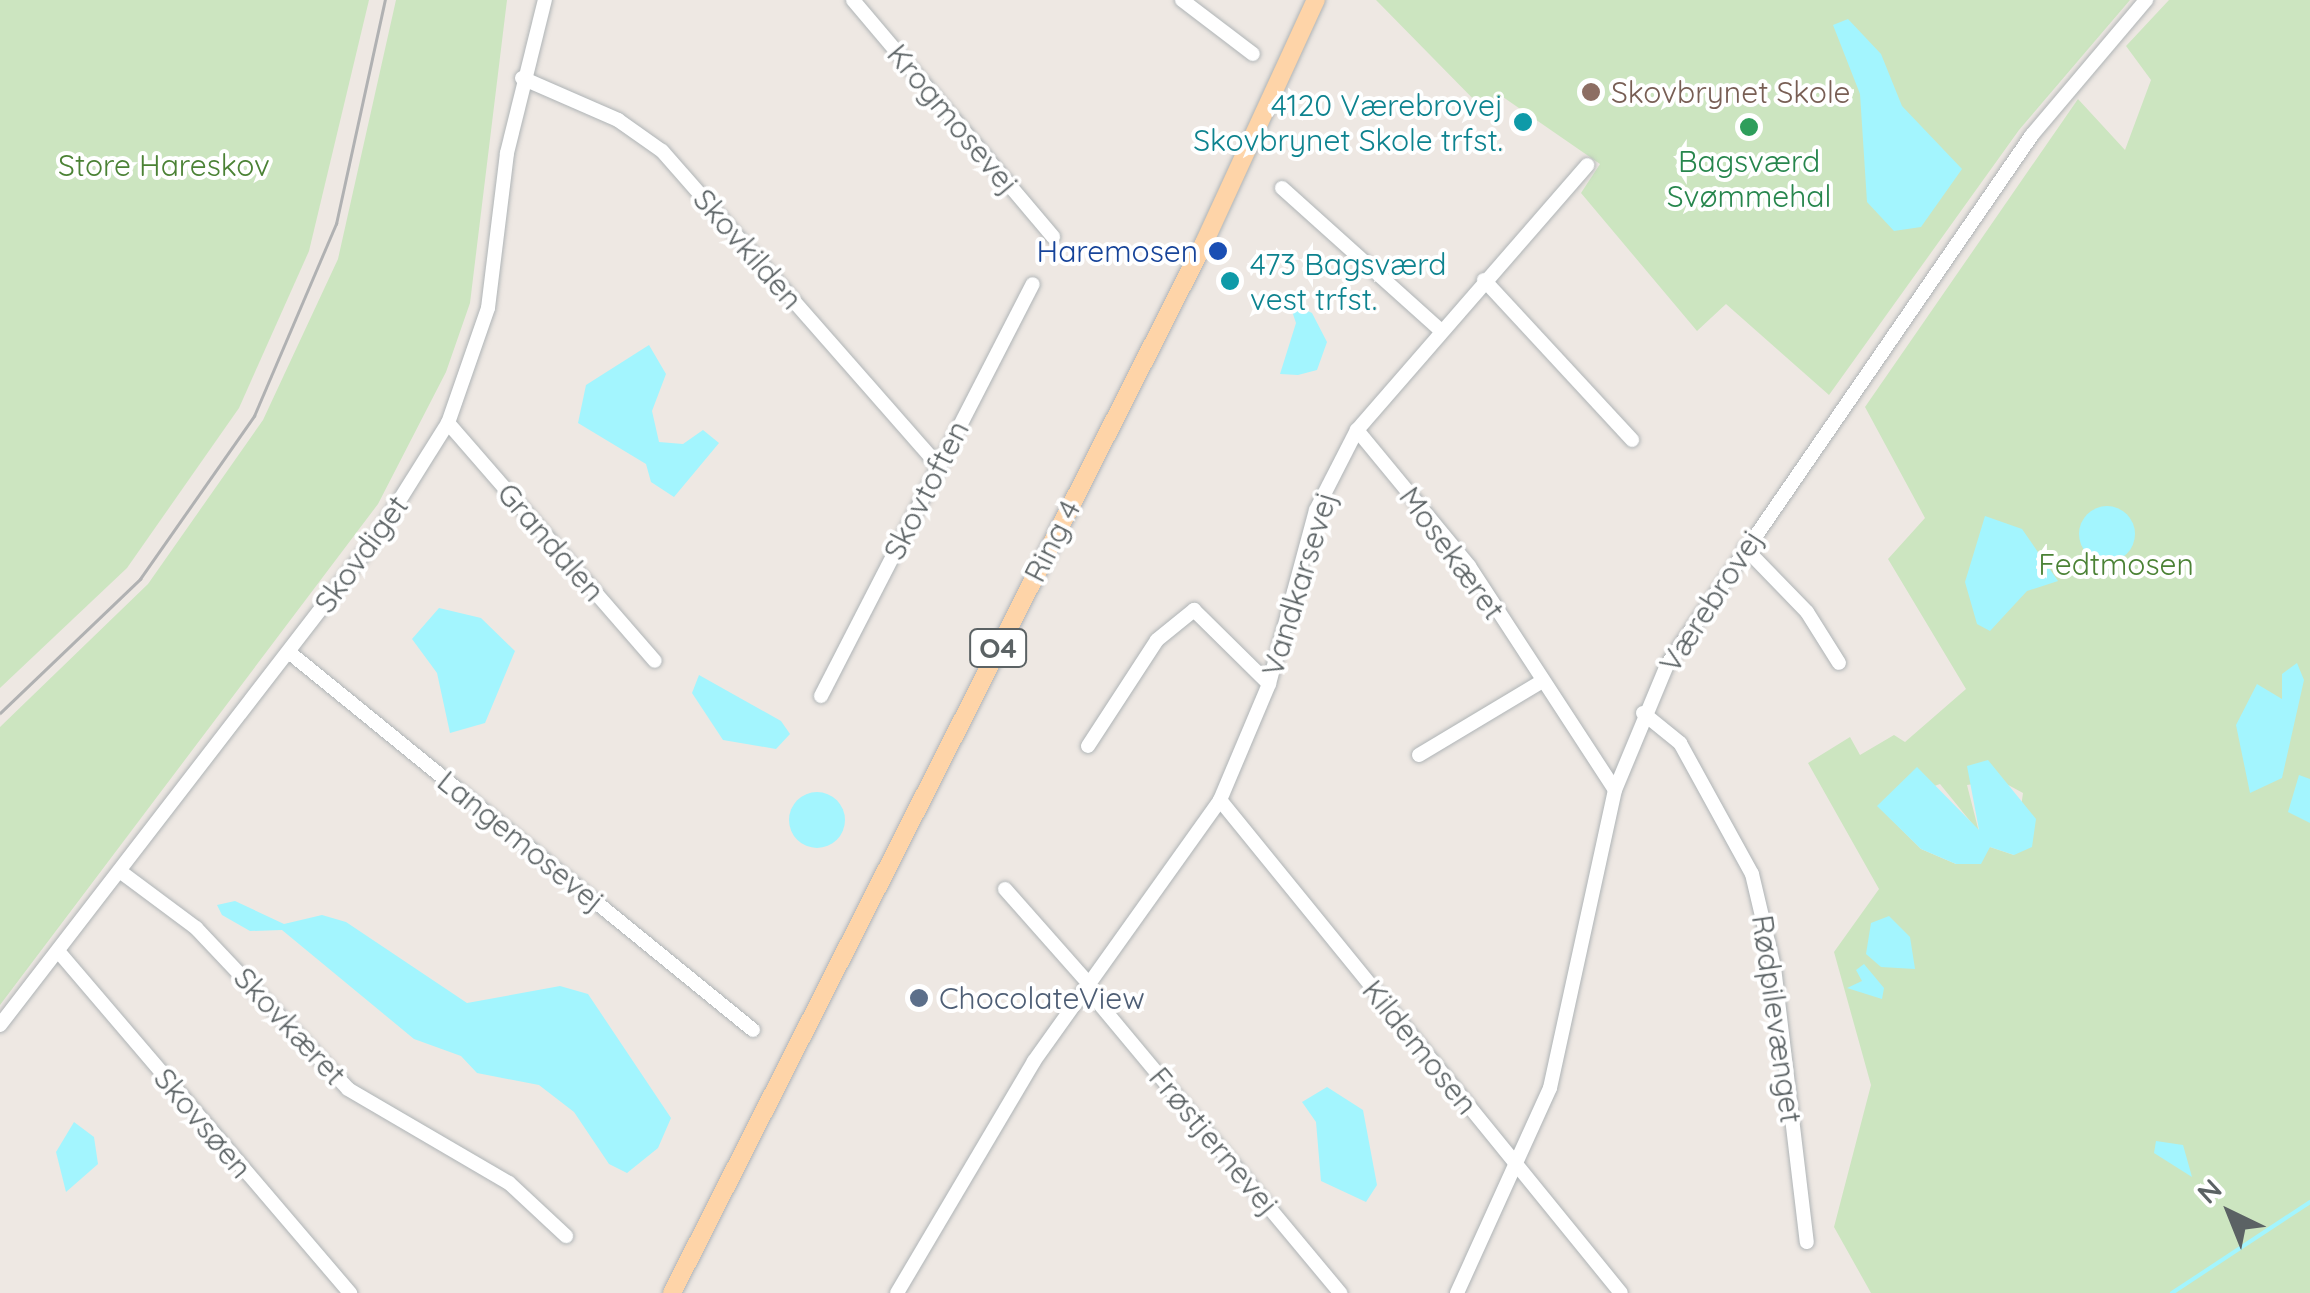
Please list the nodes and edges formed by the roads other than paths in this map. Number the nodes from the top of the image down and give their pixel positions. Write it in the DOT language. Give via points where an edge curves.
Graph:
graph roads {
  1 [pos="546,0"];
  2 [pos="853,0"];
  3 [pos="1182,0"];
  4 [pos="1316,0"];
  5 [pos="2146,0"];
  6 [pos="1253,54"];
  7 [pos="522,78"];
  8 [pos="1587,165"];
  9 [pos="1282,188"];
  10 [pos="1054,237"];
  11 [pos="1484,280"];
  12 [pos="1033,284"];
  13 [pos="1439,329"];
  14 [pos="448,424"];
  15 [pos="1357,430"];
  16 [pos="1632,440"];
  17 [pos="939,466"];
  18 [pos="1744,548"];
  19 [pos="290,652"];
  20 [pos="656,661"];
  21 [pos="1839,663"];
  22 [pos="1541,682"];
  23 [pos="1270,684"];
  24 [pos="820,696"];
  25 [pos="1644,713"];
  26 [pos="1088,746"];
  27 [pos="1418,756"];
  28 [pos="1615,790"];
  29 [pos="1220,800"];
  30 [pos="120,872"];
  31 [pos="1005,889"];
  32 [pos="58,951"];
  33 [pos="1088,987"];
  34 [pos="0,1025"];
  35 [pos="753,1030"];
  36 [pos="1517,1166"];
  37 [pos="566,1236"];
  38 [pos="1807,1242"];
  39 [pos="350,1293"];
  40 [pos="672,1293"];
  41 [pos="897,1293"];
  42 [pos="1340,1293"];
  43 [pos="1456,1293"];
  44 [pos="1621,1293"];
  1 -- 7 [label="street, Skovdiget"];
  2 -- 10 [label="street, Krogmosevej"];
  3 -- 6 [label="street"];
  4 -- 40 [label="main road, Ring 4 / O4" via="1204,243"];
  5 -- 18 [label="street, Værebrovej" via="2032,135"];
  7 -- 14 [label="street, Skovdiget" via="488,308"];
  7 -- 17 [label="street, Skovkilden" via="662,150"];
  8 -- 11 [label="street, Vandkarsevej"];
  9 -- 13 [label="street"];
  11 -- 13 [label="street, Vandkarsevej"];
  11 -- 16 [label="street"];
  12 -- 17 [label="street, Skovtoften"];
  13 -- 15 [label="street, Vandkarsevej"];
  14 -- 19 [label="street, Skovdiget"];
  14 -- 20 [label="street, Grandalen"];
  15 -- 22 [label="street, Mosekæret" via="1468,566"];
  15 -- 23 [label="street, Vandkarsevej" via="1316,510"];
  17 -- 24 [label="street, Skovtoften"];
  18 -- 21 [label="street" via="1807,612"];
  18 -- 25 [label="street, Værebrovej"];
  19 -- 30 [label="street, Skovdiget"];
  19 -- 35 [label="street, Langemosevej"];
  22 -- 27 [label="street"];
  22 -- 28 [label="street, Mosekæret"];
  23 -- 26 [label="street" via="1194,610 1157,640"];
  23 -- 29 [label="street, Vandkarsevej"];
  25 -- 28 [label="street, Værebrovej"];
  25 -- 38 [label="street, Rødpilevænget" via="1680,743 1752,874 1774,967"];
  28 -- 36 [label="street, Værebrovej" via="1568,1026"];
  29 -- 33 [label="street, Vandkarsevej"];
  29 -- 36 [label="street, Kildemosen"];
  30 -- 32 [label="street, Skovdiget"];
  30 -- 37 [label="street, Skovkæret" via="196,928 348,1089 481,1164"];
  31 -- 33 [label="street"];
  32 -- 34 [label="street, Skovdiget"];
  32 -- 39 [label="street, Skovsøen"];
  33 -- 41 [label="street, Vandkarsevej"];
  33 -- 42 [label="street, Frøstjernevej"];
  36 -- 43 [label="street, Værebrovej"];
  36 -- 44 [label="street, Kildemosen"];
}
